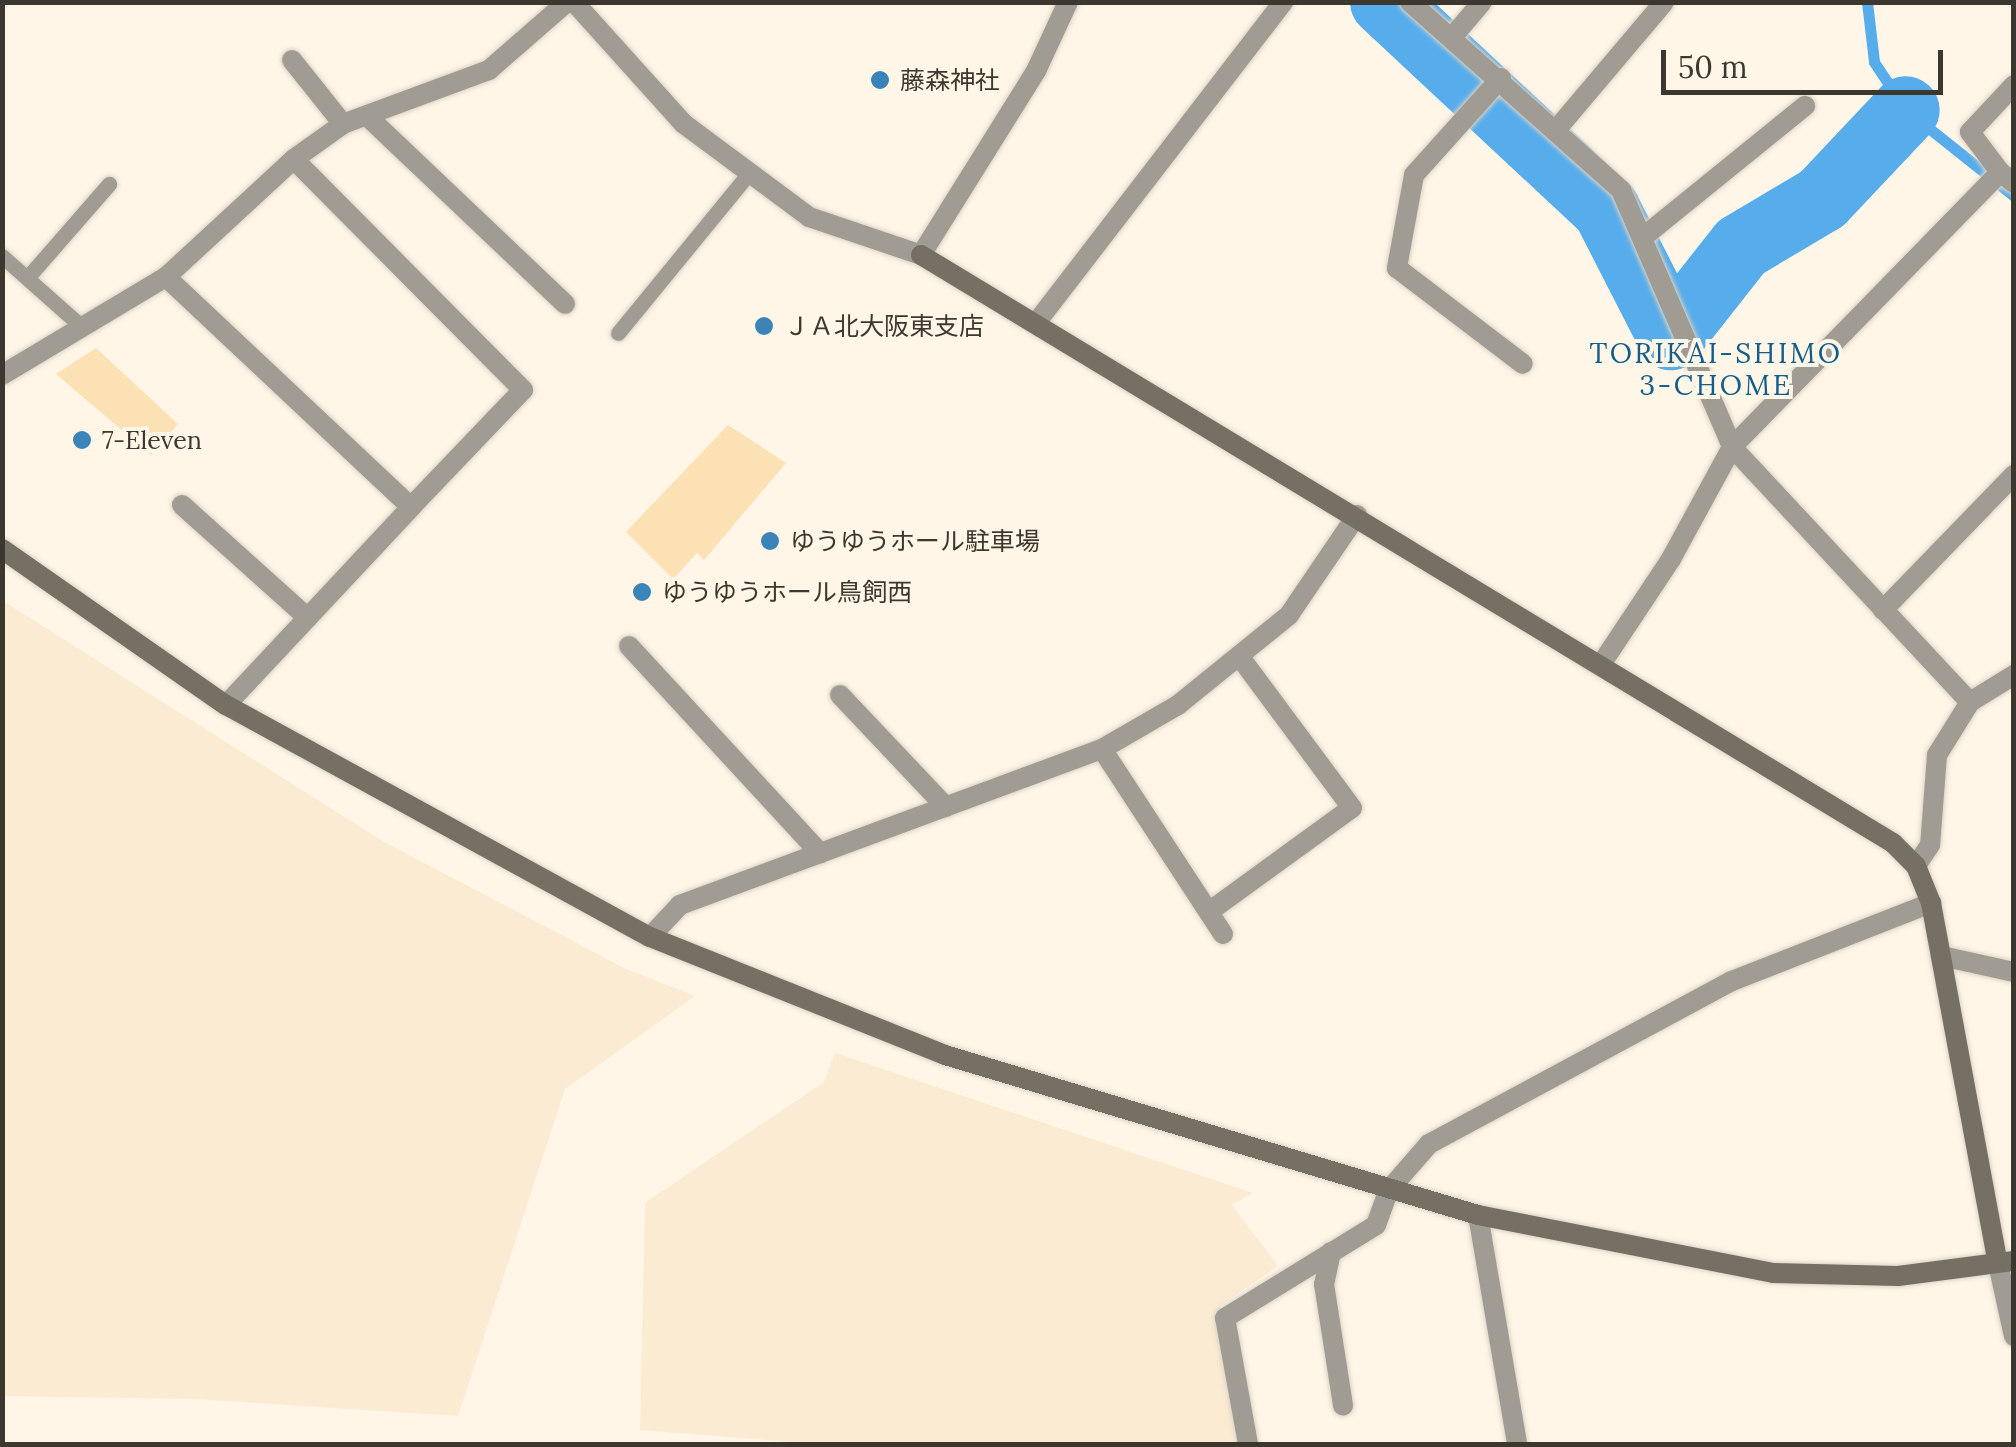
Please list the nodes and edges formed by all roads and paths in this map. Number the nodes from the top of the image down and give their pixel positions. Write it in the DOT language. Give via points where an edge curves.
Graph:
graph roads {
  1 [pos="570,2"];
  2 [pos="1068,2"];
  3 [pos="1283,2"];
  4 [pos="1410,2"];
  5 [pos="1482,2"];
  6 [pos="1664,2"];
  7 [pos="1454,35"];
  8 [pos="292,60"];
  9 [pos="1496,84"];
  10 [pos="2014,85"];
  11 [pos="1805,106"];
  12 [pos="367,116"];
  13 [pos="343,124"];
  14 [pos="1556,130"];
  15 [pos="294,160"];
  16 [pos="750,172"];
  17 [pos="1999,179"];
  18 [pos="109,184"];
  19 [pos="1642,238"];
  20 [pos="920,255"];
  21 [pos="2,256"];
  22 [pos="27,278"];
  23 [pos="166,278"];
  24 [pos="565,304"];
  25 [pos="1036,323"];
  26 [pos="83,328"];
  27 [pos="618,333"];
  28 [pos="1523,364"];
  29 [pos="2,375"];
  30 [pos="1732,448"];
  31 [pos="2014,476"];
  32 [pos="182,505"];
  33 [pos="411,507"];
  34 [pos="1357,515"];
  35 [pos="2,549"];
  36 [pos="1884,610"];
  37 [pos="308,618"];
  38 [pos="629,646"];
  39 [pos="1239,656"];
  40 [pos="1602,663"];
  41 [pos="2014,675"];
  42 [pos="840,695"];
  43 [pos="1970,702"];
  44 [pos="226,705"];
  45 [pos="1102,749"];
  46 [pos="946,807"];
  47 [pos="820,853"];
  48 [pos="1916,866"];
  49 [pos="1931,903"];
  50 [pos="1210,911"];
  51 [pos="1223,934"];
  52 [pos="650,937"];
  53 [pos="1941,956"];
  54 [pos="2014,972"];
  55 [pos="1389,1190"];
  56 [pos="1478,1215"];
  57 [pos="1332,1252"];
  58 [pos="2005,1260"];
  59 [pos="2014,1336"];
  60 [pos="1344,1406"];
  61 [pos="1248,1444"];
  62 [pos="1517,1444"];
  1 -- 12 [label="street" via="490,70"];
  1 -- 16 [label="street" via="684,124"];
  2 -- 20 [label="street" via="1036,71"];
  3 -- 25 [label="street"];
  4 -- 7 [label="street"];
  5 -- 7 [label="street"];
  6 -- 14 [label="street"];
  7 -- 9 [label="street"];
  8 -- 13 [label="street"];
  9 -- 14 [label="street"];
  9 -- 28 [label="street" via="1414,175 1397,268"];
  10 -- 17 [label="street" via="1970,132"];
  11 -- 19 [label="street"];
  12 -- 13 [label="street"];
  12 -- 24 [label="street"];
  13 -- 15 [label="street"];
  14 -- 19 [label="street" via="1622,190"];
  15 -- 23 [label="street"];
  15 -- 33 [label="street" via="523,390"];
  16 -- 20 [label="street" via="809,217"];
  16 -- 27 [label="lane"];
  17 -- 30 [label="street"];
  18 -- 22 [label="lane"];
  19 -- 30 [label="street"];
  20 -- 25 [label="street"];
  21 -- 22 [label="lane"];
  22 -- 26 [label="lane"];
  23 -- 26 [label="street"];
  23 -- 33 [label="street"];
  25 -- 34 [label="street"];
  26 -- 29 [label="street"];
  30 -- 36 [label="street"];
  30 -- 40 [label="street" via="1671,559"];
  31 -- 36 [label="street"];
  32 -- 37 [label="street"];
  33 -- 37 [label="street"];
  34 -- 39 [label="street" via="1289,615"];
  34 -- 40 [label="street"];
  35 -- 44 [label="street"];
  36 -- 43 [label="street"];
  37 -- 44 [label="street"];
  38 -- 47 [label="street"];
  39 -- 45 [label="street" via="1178,705"];
  39 -- 50 [label="street" via="1352,808"];
  40 -- 48 [label="street" via="1892,844"];
  41 -- 43 [label="street"];
  42 -- 46 [label="street"];
  43 -- 48 [label="street" via="1937,755 1930,845"];
  44 -- 52 [label="street"];
  45 -- 46 [label="street"];
  45 -- 50 [label="street"];
  46 -- 47 [label="street"];
  47 -- 52 [label="street" via="680,906"];
  48 -- 49 [label="street"];
  49 -- 53 [label="street"];
  49 -- 55 [label="street" via="1732,981 1429,1144"];
  50 -- 51 [label="street"];
  52 -- 55 [label="street" via="945,1055"];
  53 -- 54 [label="street"];
  53 -- 58 [label="street"];
  55 -- 56 [label="street"];
  55 -- 57 [label="street" via="1376,1225"];
  56 -- 58 [label="street" via="1774,1274 1898,1276"];
  56 -- 62 [label="street"];
  57 -- 60 [label="street" via="1324,1284"];
  57 -- 61 [label="street" via="1225,1318"];
  58 -- 59 [label="street"];
}
